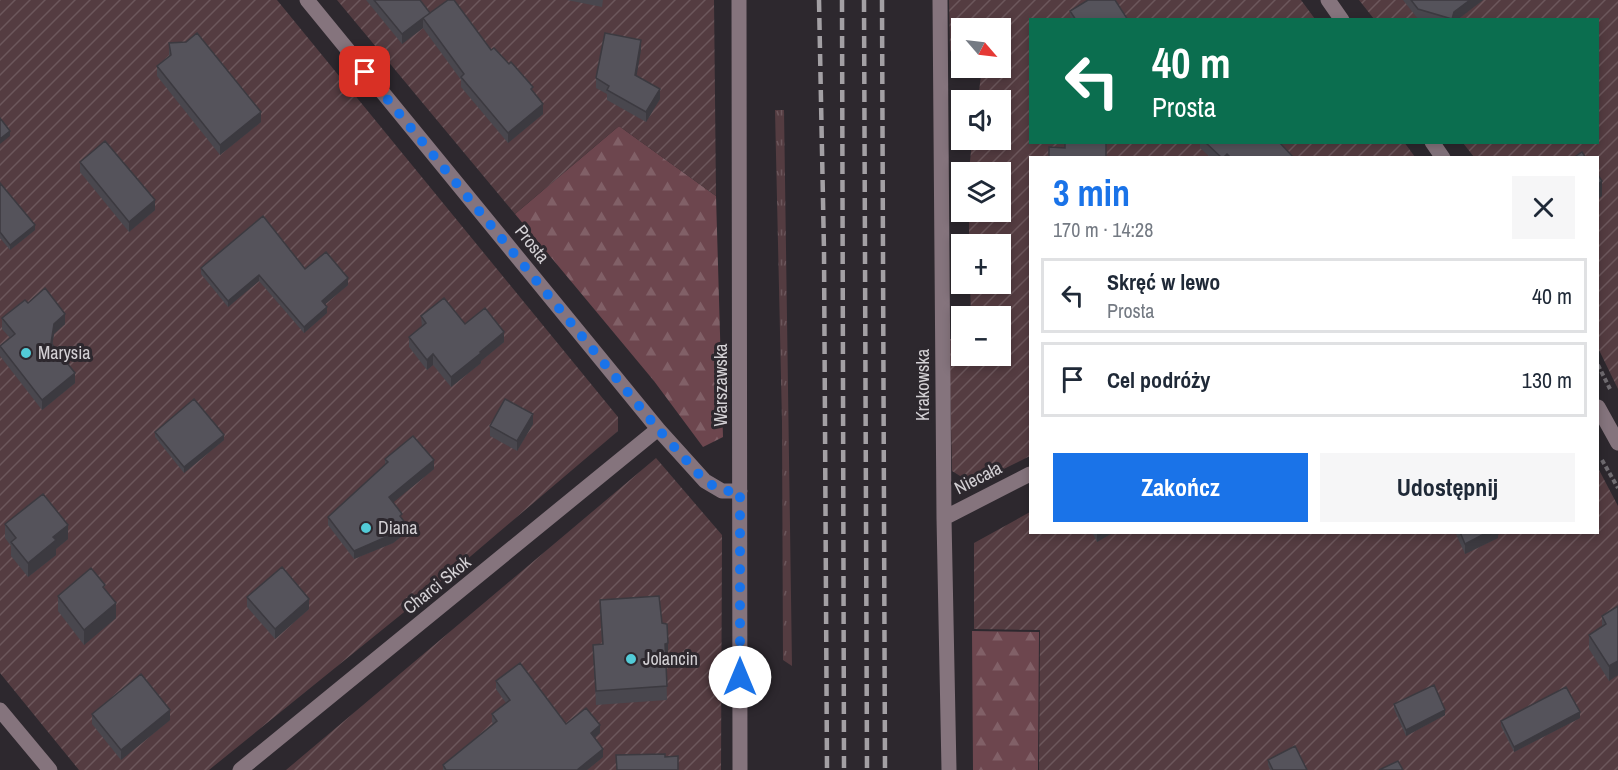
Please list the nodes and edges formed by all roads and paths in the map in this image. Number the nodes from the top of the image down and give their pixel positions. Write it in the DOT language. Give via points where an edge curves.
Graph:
graph roads {
  1 [pos="307,0"];
  2 [pos="739,0"];
  3 [pos="940,0"];
  4 [pos="1328,0"];
  5 [pos="1341,18"];
  6 [pos="1599,409"];
  7 [pos="658,429"];
  8 [pos="1618,443"];
  9 [pos="1599,453"];
  10 [pos="1029,475"];
  11 [pos="1618,488"];
  12 [pos="740,491"];
  13 [pos="944,518"];
  14 [pos="0,710"];
  15 [pos="50,770"];
  16 [pos="240,770"];
  17 [pos="740,770"];
  18 [pos="950,770"];
  1 -- 7 [label="street, Prosta"];
  2 -- 12 [label="street, Warszawska"];
  3 -- 13 [label="street, Krakowska"];
  4 -- 5 [label="street"];
  6 -- 8 [label="street"];
  7 -- 12 [label="street, Prosta" via="705,481 722,491"];
  7 -- 16 [label="street, Charci Skok"];
  9 -- 11 [label="path"];
  10 -- 13 [label="street, Niecała"];
  12 -- 17 [label="street, Warszawska"];
  13 -- 18 [label="street, Krakowska"];
  14 -- 15 [label="street"];
}
